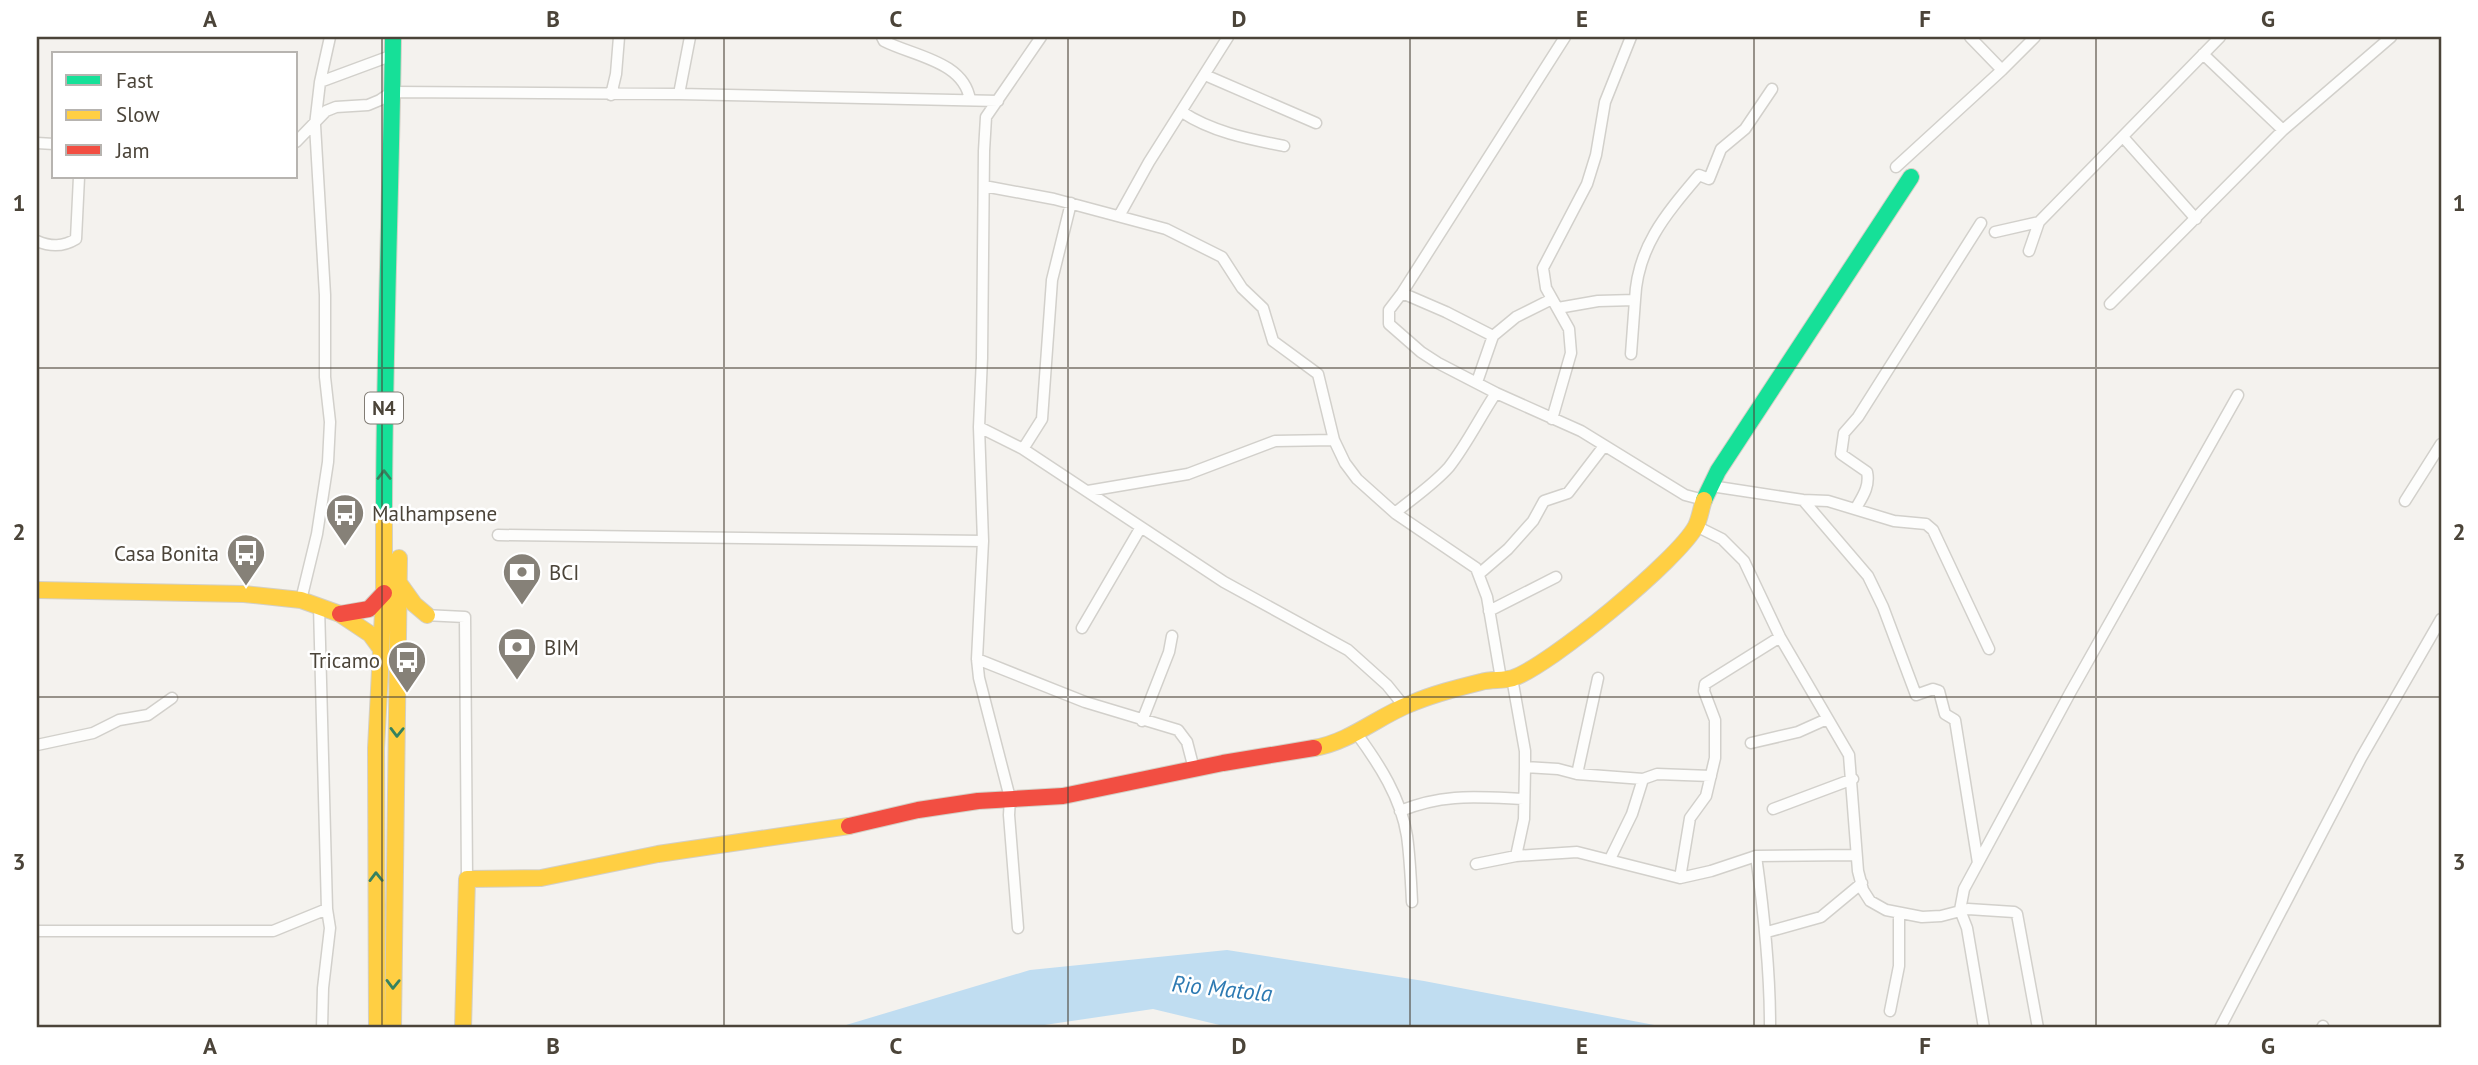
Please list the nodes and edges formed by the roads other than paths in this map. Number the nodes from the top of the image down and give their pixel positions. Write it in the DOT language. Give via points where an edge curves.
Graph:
graph roads {
  1 [pos="330,37"];
  2 [pos="393,37"];
  3 [pos="619,37"];
  4 [pos="690,37"];
  5 [pos="881,37"];
  6 [pos="1041,37"];
  7 [pos="1228,37"];
  8 [pos="1565,37"];
  9 [pos="1631,37"];
  10 [pos="1970,37"];
  11 [pos="2035,37"];
  12 [pos="2220,37"];
  13 [pos="2370,37"];
  14 [pos="2391,37"];
  15 [pos="2380,47"];
  16 [pos="2203,54"];
  17 [pos="393,55"];
  18 [pos="2002,70"];
  19 [pos="1205,75"];
  20 [pos="320,82"];
  21 [pos="1772,89"];
  22 [pos="392,92"];
  23 [pos="678,94"];
  24 [pos="611,95"];
  25 [pos="970,100"];
  26 [pos="998,102"];
  27 [pos="1182,112"];
  28 [pos="1316,122"];
  29 [pos="315,125"];
  30 [pos="2283,130"];
  31 [pos="2123,137"];
  32 [pos="298,140"];
  33 [pos="1284,146"];
  34 [pos="1896,167"];
  35 [pos="1911,177"];
  36 [pos="79,178"];
  37 [pos="984,187"];
  38 [pos="1071,204"];
  39 [pos="1119,216"];
  40 [pos="2196,219"];
  41 [pos="2039,222"];
  42 [pos="391,223"];
  43 [pos="1981,223"];
  44 [pos="1995,232"];
  45 [pos="37,242"];
  46 [pos="2029,251"];
  47 [pos="1402,293"];
  48 [pos="1635,300"];
  49 [pos="1555,304"];
  50 [pos="2110,304"];
  51 [pos="1493,337"];
  52 [pos="1631,354"];
  53 [pos="1476,382"];
  54 [pos="1496,393"];
  55 [pos="2238,395"];
  56 [pos="1552,419"];
  57 [pos="979,427"];
  58 [pos="1334,440"];
  59 [pos="2441,444"];
  60 [pos="1604,446"];
  61 [pos="1023,449"];
  62 [pos="1088,491"];
  63 [pos="1708,493"];
  64 [pos="1803,500"];
  65 [pos="2405,500"];
  66 [pos="1856,508"];
  67 [pos="1395,513"];
  68 [pos="1696,526"];
  69 [pos="1140,527"];
  70 [pos="498,535"];
  71 [pos="983,541"];
  72 [pos="1479,575"];
  73 [pos="1556,577"];
  74 [pos="399,583"];
  75 [pos="37,590"];
  76 [pos="384,593"];
  77 [pos="301,600"];
  78 [pos="319,606"];
  79 [pos="1489,611"];
  80 [pos="340,614"];
  81 [pos="391,614"];
  82 [pos="429,615"];
  83 [pos="2441,619"];
  84 [pos="1082,628"];
  85 [pos="1172,636"];
  86 [pos="1780,637"];
  87 [pos="399,639"];
  88 [pos="381,649"];
  89 [pos="1989,649"];
  90 [pos="977,659"];
  91 [pos="1598,678"];
  92 [pos="1506,679"];
  93 [pos="172,698"];
  94 [pos="1405,706"];
  95 [pos="1827,719"];
  96 [pos="1142,720"];
  97 [pos="1357,734"];
  98 [pos="1751,743"];
  99 [pos="37,745"];
  100 [pos="1525,767"];
  101 [pos="1194,769"];
  102 [pos="1577,774"];
  103 [pos="1712,776"];
  104 [pos="1643,779"];
  105 [pos="1853,779"];
  106 [pos="1010,798"];
  107 [pos="1524,799"];
  108 [pos="1773,809"];
  109 [pos="1400,811"];
  110 [pos="1856,855"];
  111 [pos="1516,856"];
  112 [pos="1756,856"];
  113 [pos="1610,859"];
  114 [pos="1476,863"];
  115 [pos="1978,863"];
  116 [pos="1680,878"];
  117 [pos="467,879"];
  118 [pos="1862,883"];
  119 [pos="1412,902"];
  120 [pos="327,909"];
  121 [pos="1960,910"];
  122 [pos="1899,914"];
  123 [pos="1018,928"];
  124 [pos="37,931"];
  125 [pos="1767,932"];
  126 [pos="1890,1011"];
  127 [pos="1770,1024"];
  128 [pos="322,1028"];
  129 [pos="377,1028"];
  130 [pos="393,1028"];
  131 [pos="463,1028"];
  132 [pos="1984,1028"];
  133 [pos="2038,1028"];
  134 [pos="2220,1028"];
  1 -- 20 [label="street"];
  2 -- 17 [label="main road, N4"];
  3 -- 24 [label="street"];
  4 -- 23 [label="street"];
  5 -- 25 [label="street" via="964,80"];
  6 -- 26 [label="street"];
  7 -- 19 [label="street"];
  8 -- 47 [label="street"];
  9 -- 49 [label="street" via="1605,102 1587,184 1543,268"];
  10 -- 18 [label="street"];
  11 -- 18 [label="street"];
  12 -- 16 [label="street"];
  13 -- 15 [label="street"];
  14 -- 15 [label="street"];
  15 -- 30 [label="street"];
  16 -- 30 [label="street"];
  16 -- 31 [label="street"];
  17 -- 20 [label="street"];
  17 -- 22 [label="main road, N4"];
  18 -- 34 [label="street"];
  19 -- 27 [label="street"];
  19 -- 28 [label="street"];
  20 -- 29 [label="street"];
  21 -- 48 [label="street" via="1745,129 1721,149 1709,179 1699,175 1657,228 1645,249"];
  22 -- 24 [label="street"];
  22 -- 29 [label="street" via="368,105 326,111"];
  22 -- 42 [label="main road, N4"];
  23 -- 24 [label="street"];
  23 -- 25 [label="street"];
  25 -- 26 [label="street"];
  26 -- 37 [label="street" via="986,117"];
  27 -- 33 [label="street" via="1232,134"];
  27 -- 39 [label="street"];
  29 -- 32 [label="street"];
  29 -- 77 [label="street" via="330,422 317,534"];
  30 -- 40 [label="street"];
  31 -- 40 [label="street"];
  31 -- 41 [label="street"];
  35 -- 63 [label="main road"];
  36 -- 45 [label="street" via="76,239 56,246"];
  37 -- 38 [label="street"];
  37 -- 57 [label="street"];
  38 -- 39 [label="street"];
  38 -- 61 [label="street" via="1052,280 1042,419"];
  39 -- 58 [label="street" via="1166,229 1222,257 1242,288 1263,308 1273,341 1318,374"];
  40 -- 50 [label="street"];
  41 -- 44 [label="street"];
  41 -- 46 [label="street"];
  42 -- 74 [label="main road, N4" via="398,278"];
  76 -- 42 [label="main road, N4, one-way" via="384,381"];
  43 -- 66 [label="street" via="1844,433 1842,454 1867,472 1868,486"];
  47 -- 51 [label="street"];
  47 -- 53 [label="street" via="1389,310 1389,324 1421,352"];
  48 -- 49 [label="street"];
  48 -- 52 [label="street"];
  49 -- 51 [label="street" via="1535,306"];
  49 -- 56 [label="street" via="1569,330 1571,353"];
  51 -- 53 [label="street"];
  53 -- 54 [label="street"];
  54 -- 56 [label="street"];
  54 -- 67 [label="street" via="1447,469"];
  55 -- 115 [label="street"];
  56 -- 60 [label="street"];
  57 -- 61 [label="street"];
  57 -- 71 [label="street"];
  58 -- 62 [label="street" via="1275,441 1188,474"];
  58 -- 67 [label="street" via="1357,478"];
  59 -- 65 [label="street"];
  60 -- 63 [label="street" via="1685,495"];
  60 -- 72 [label="street" via="1569,493 1544,501 1533,521"];
  61 -- 62 [label="street"];
  62 -- 69 [label="street"];
  63 -- 64 [label="street"];
  63 -- 68 [label="main road"];
  64 -- 66 [label="street"];
  64 -- 115 [label="street" via="1868,576 1916,695 1940,691 1945,714 1955,720"];
  66 -- 89 [label="street" via="1894,522 1926,524 1933,530"];
  67 -- 72 [label="street" via="1476,568"];
  68 -- 86 [label="street" via="1722,539 1744,561"];
  68 -- 92 [label="main road" via="1666,561 1591,626 1546,660"];
  69 -- 84 [label="street"];
  69 -- 94 [label="street" via="1224,582 1348,650"];
  70 -- 71 [label="street"];
  71 -- 90 [label="street"];
  72 -- 79 [label="street"];
  73 -- 79 [label="street"];
  74 -- 81 [label="main road, N4"];
  74 -- 82 [label="main road"];
  75 -- 77 [label="main road" via="243,594"];
  76 -- 80 [label="main road" via="369,608"];
  76 -- 81 [label="main road, N4"];
  77 -- 78 [label="main road"];
  78 -- 80 [label="main road"];
  78 -- 120 [label="street"];
  79 -- 92 [label="street"];
  80 -- 88 [label="main road" via="370,634"];
  81 -- 82 [label="street"];
  81 -- 87 [label="main road, N4"];
  81 -- 88 [label="main road, N4"];
  82 -- 87 [label="main road"];
  82 -- 117 [label="street" via="465,617"];
  83 -- 134 [label="street" via="2361,758"];
  85 -- 96 [label="street"];
  86 -- 95 [label="street"];
  86 -- 103 [label="street" via="1705,684 1714,720"];
  87 -- 130 [label="main road, N4, one-way"];
  129 -- 88 [label="main road, N4, one-way" via="376,748"];
  90 -- 96 [label="street"];
  90 -- 106 [label="street"];
  91 -- 102 [label="street"];
  92 -- 94 [label="main road" via="1484,681"];
  92 -- 100 [label="street"];
  93 -- 99 [label="street" via="148,715"];
  94 -- 97 [label="main road"];
  95 -- 98 [label="street" via="1798,732"];
  95 -- 105 [label="street" via="1849,755"];
  96 -- 101 [label="street" via="1178,730 1187,742"];
  97 -- 101 [label="main road" via="1322,747"];
  97 -- 109 [label="street" via="1392,789"];
  100 -- 102 [label="street"];
  100 -- 107 [label="street"];
  101 -- 106 [label="main road" via="1063,796"];
  102 -- 104 [label="street"];
  103 -- 104 [label="street" via="1657,774"];
  103 -- 116 [label="street" via="1706,796 1690,818"];
  104 -- 113 [label="street"];
  105 -- 108 [label="street"];
  105 -- 110 [label="street"];
  106 -- 117 [label="main road" via="658,854 541,878"];
  106 -- 123 [label="street"];
  107 -- 109 [label="street" via="1455,796"];
  107 -- 111 [label="street"];
  109 -- 119 [label="street" via="1407,836"];
  110 -- 112 [label="street"];
  110 -- 118 [label="street"];
  111 -- 113 [label="street" via="1577,852"];
  111 -- 114 [label="street"];
  112 -- 116 [label="street"];
  112 -- 125 [label="street"];
  113 -- 116 [label="street"];
  115 -- 121 [label="street" via="1964,889"];
  117 -- 131 [label="main road"];
  118 -- 122 [label="street" via="1874,905"];
  118 -- 125 [label="street" via="1821,917"];
  120 -- 124 [label="street" via="273,931"];
  120 -- 128 [label="street" via="330,929"];
  121 -- 122 [label="street" via="1941,916"];
  121 -- 132 [label="street"];
  121 -- 133 [label="street" via="2017,914"];
  122 -- 126 [label="street" via="1899,966"];
  125 -- 127 [label="street"];
}
